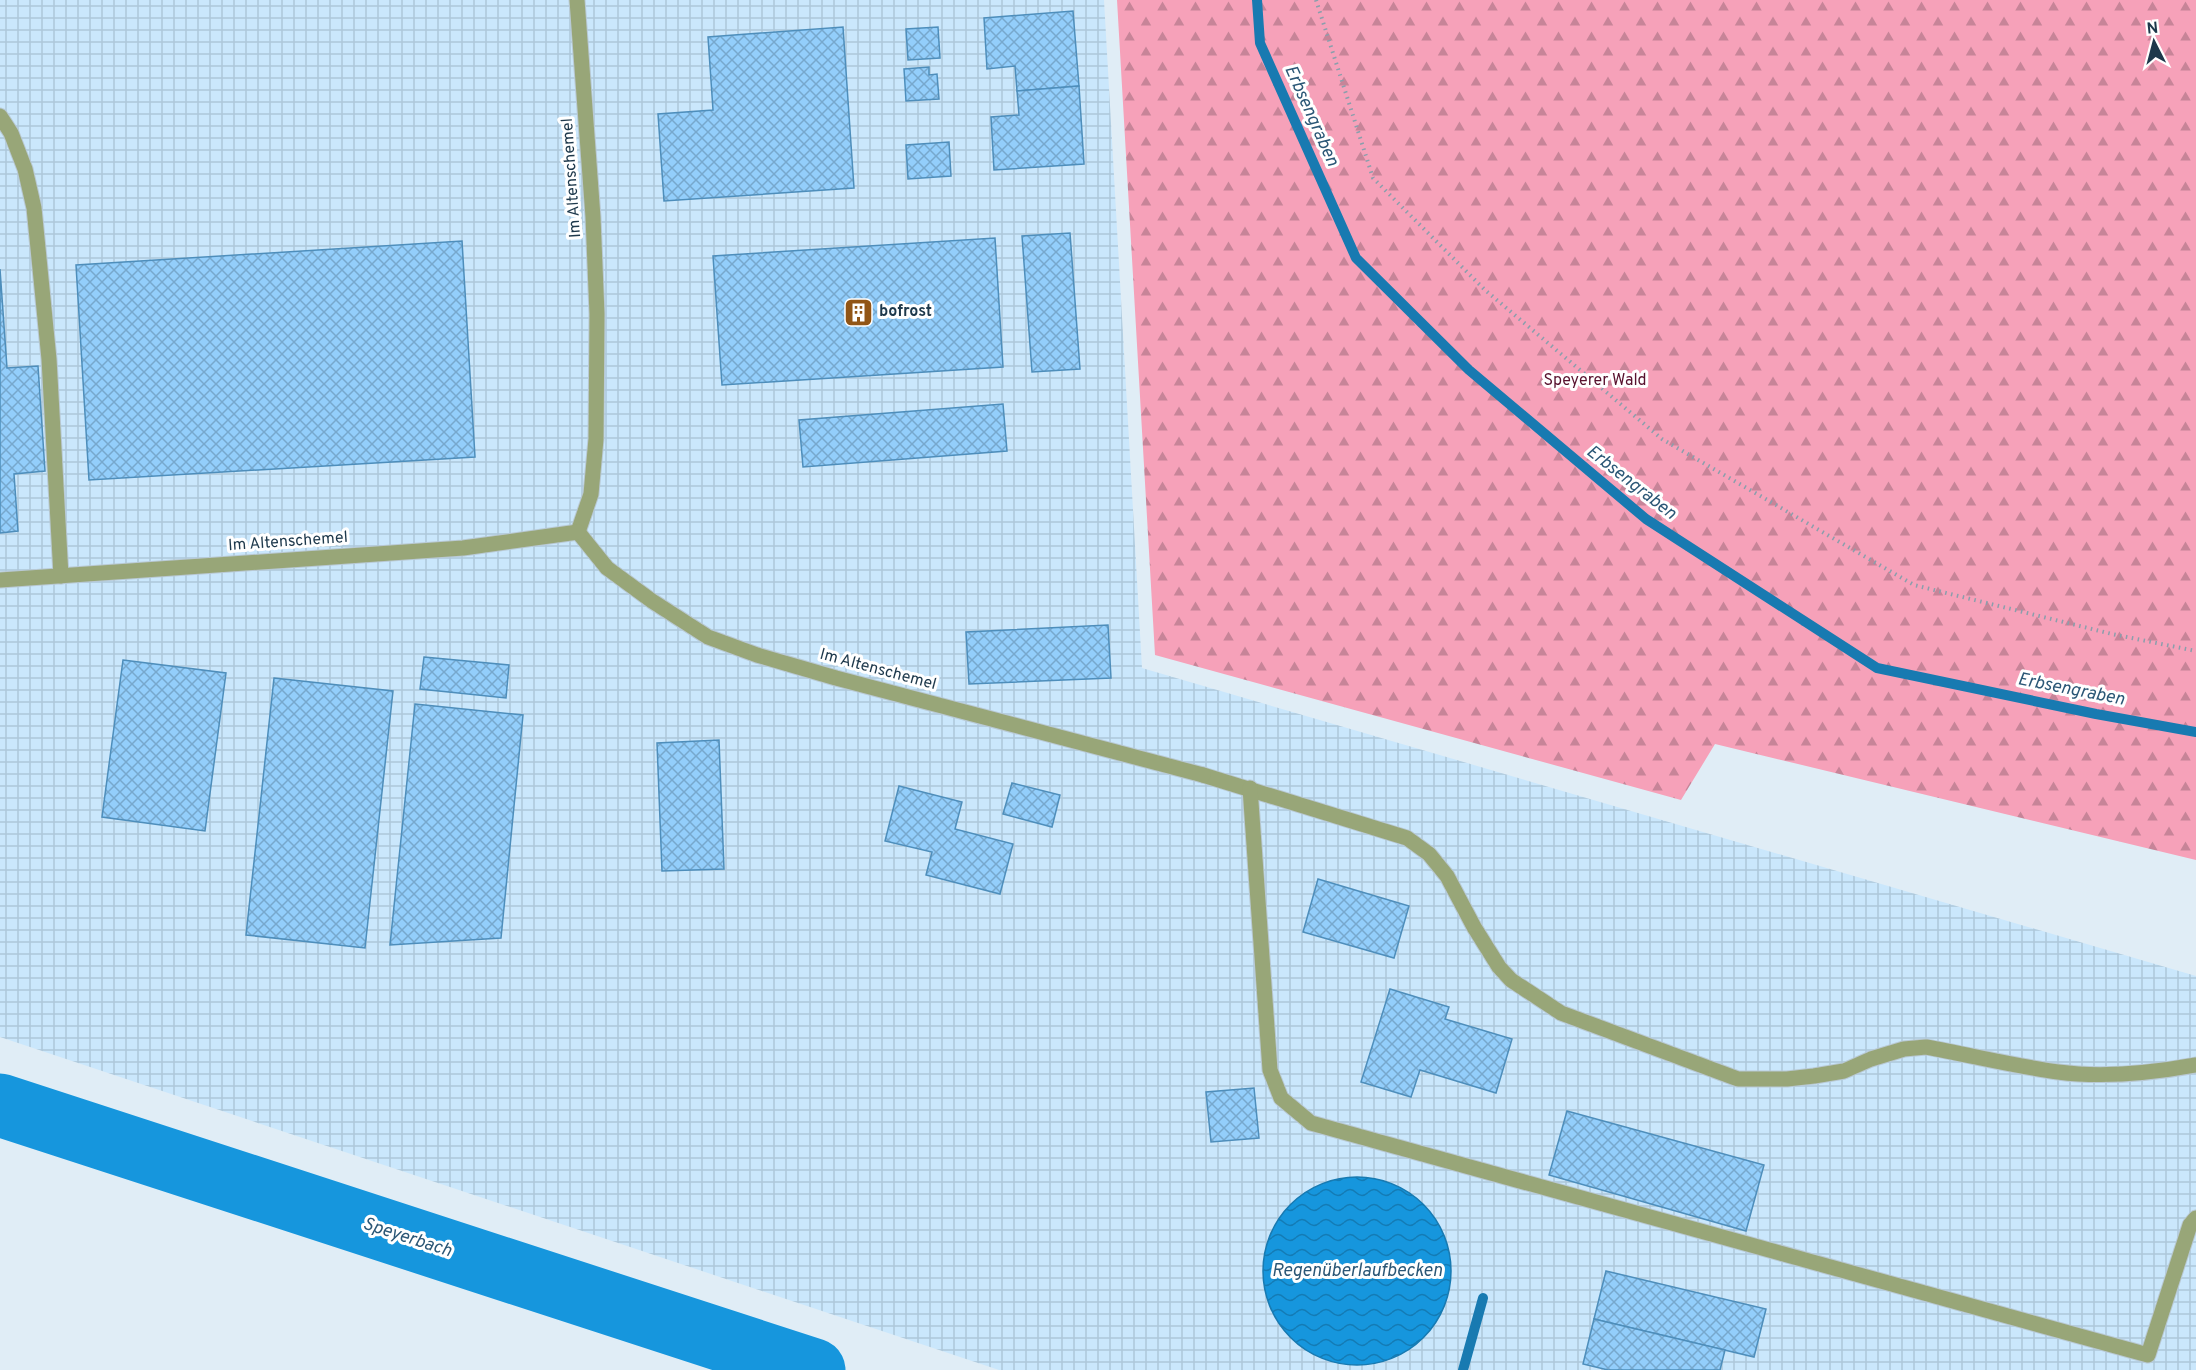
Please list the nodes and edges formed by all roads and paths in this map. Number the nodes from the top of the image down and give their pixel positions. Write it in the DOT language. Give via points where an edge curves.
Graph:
graph roads {
  1 [pos="577,0"];
  2 [pos="1316,0"];
  3 [pos="0,116"];
  4 [pos="578,532"];
  5 [pos="61,576"];
  6 [pos="0,580"];
  7 [pos="2196,651"];
  8 [pos="1250,788"];
  9 [pos="2196,1065"];
  10 [pos="2196,1218"];
  1 -- 4 [label="street, Im Altenschemel" via="597,314 596,439 591,494"];
  2 -- 7 [label="path" via="1373,178 1485,290 1662,439 1914,585"];
  3 -- 5 [label="street" via="25,169 34,208 50,359"];
  4 -- 5 [label="street, Im Altenschemel" via="464,548"];
  4 -- 8 [label="street, Im Altenschemel" via="607,568 708,637 836,678"];
  5 -- 6 [label="street, Im Altenschemel"];
  8 -- 9 [label="street, Im Altenschemel" via="1407,838 1429,854 1447,876 1474,927 1511,980 1561,1013 1738,1078 1814,1076 1844,1071 1904,1049 1926,1047 2060,1072 2163,1071"];
  8 -- 10 [label="street" via="1270,1070 1281,1098 1311,1123 2148,1356 2190,1225"];
}
